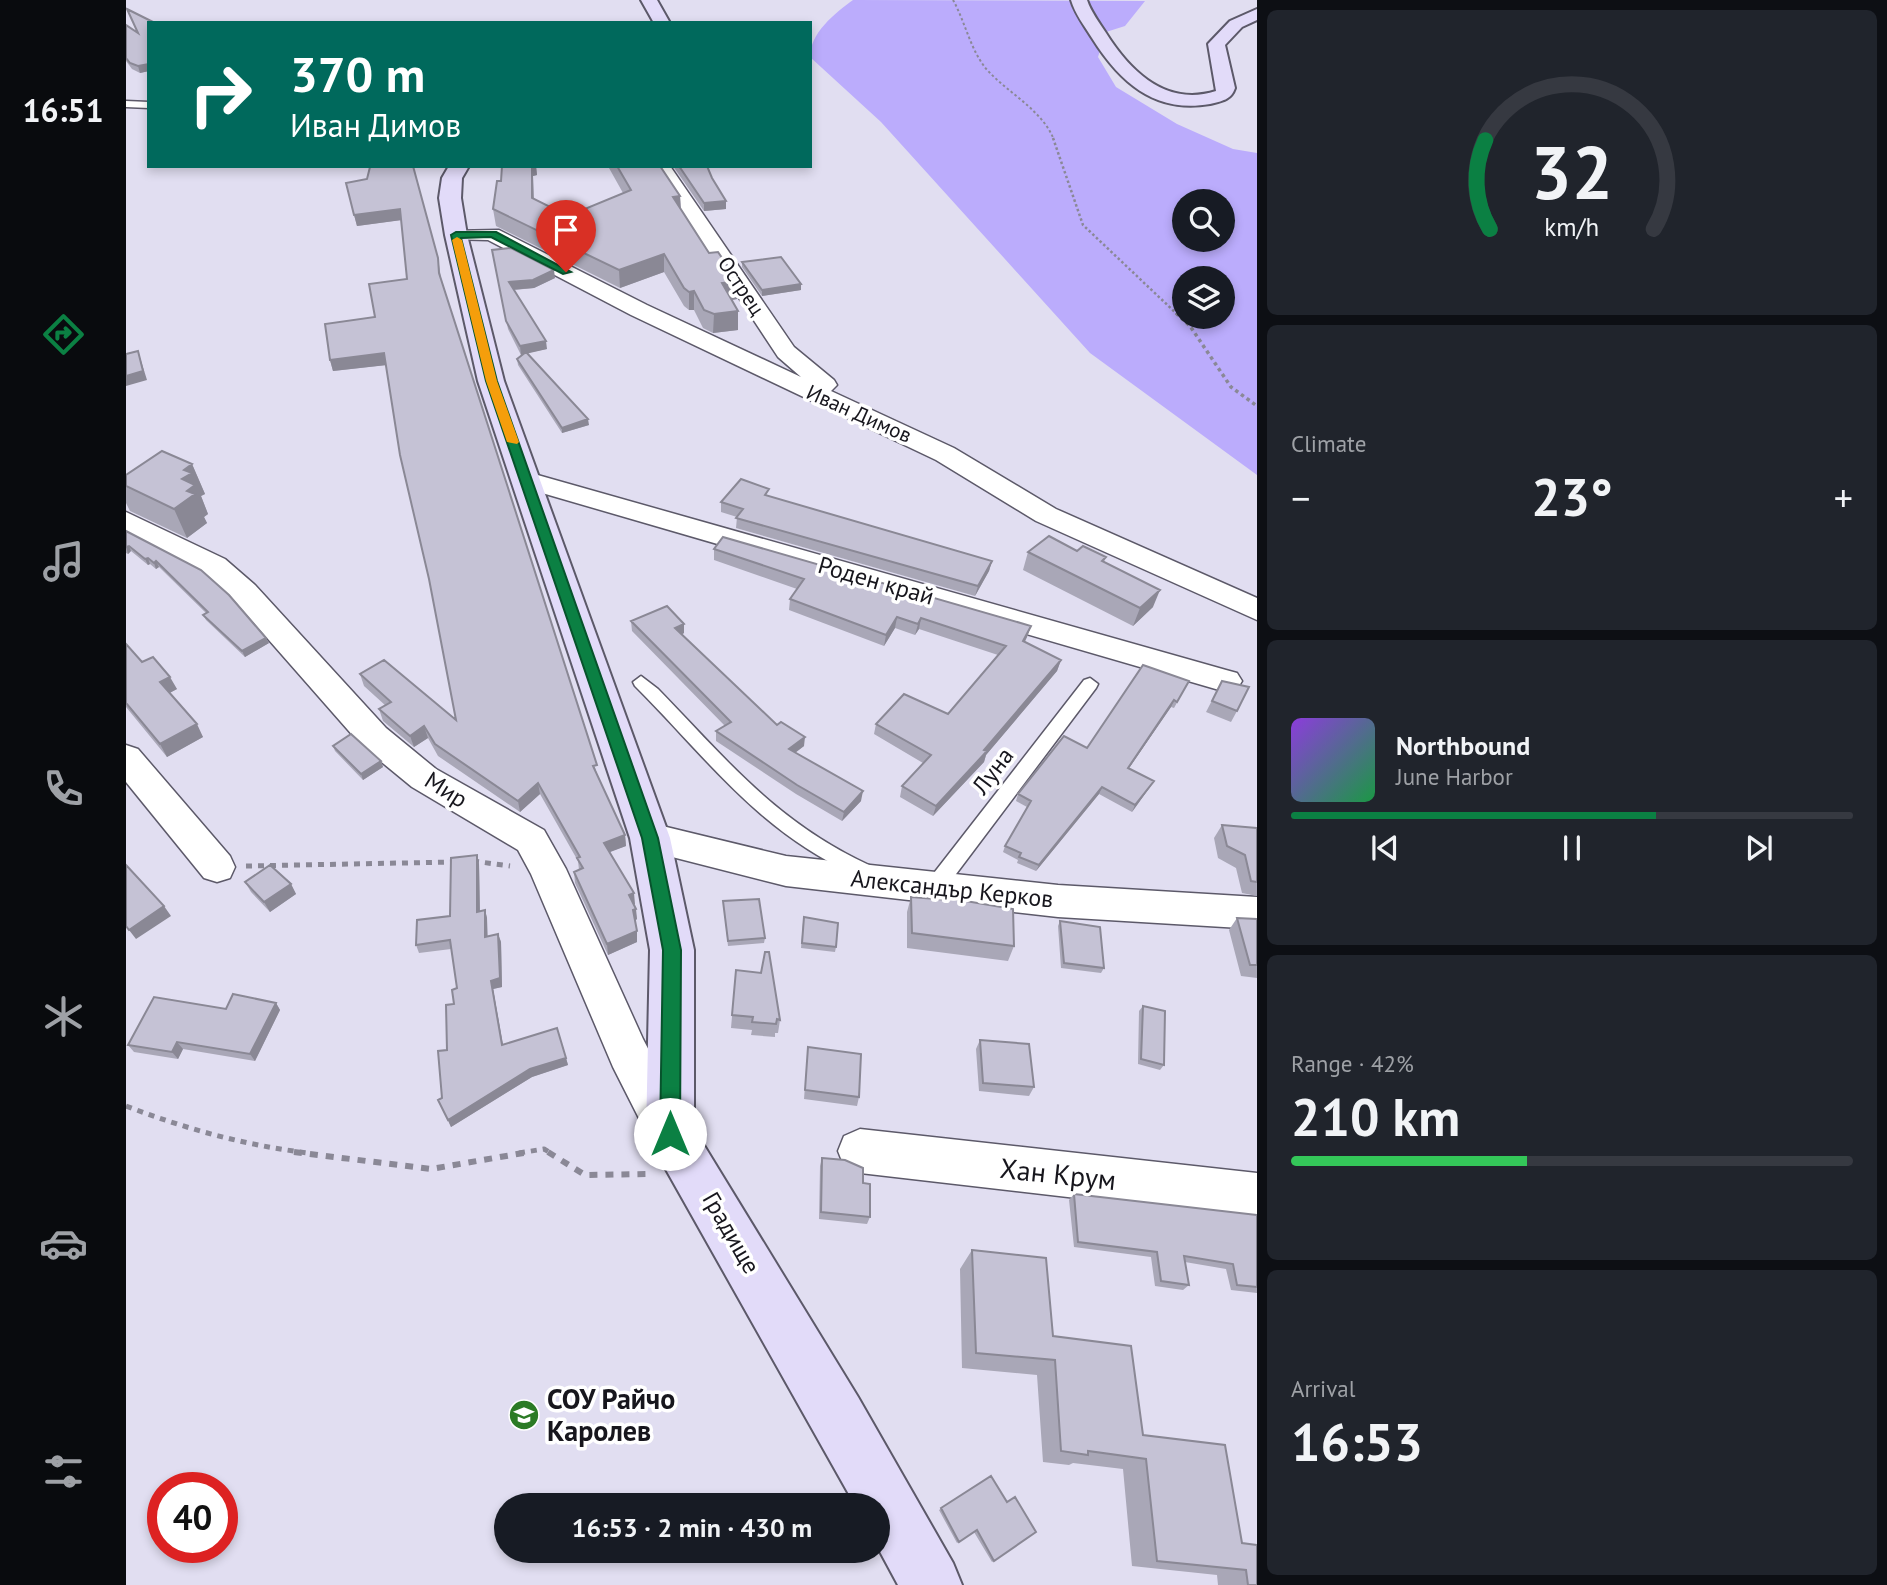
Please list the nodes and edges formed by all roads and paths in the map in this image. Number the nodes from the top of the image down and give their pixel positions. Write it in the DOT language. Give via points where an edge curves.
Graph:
graph roads {
  1 [pos="649,0"];
  2 [pos="953,0"];
  3 [pos="1079,0"];
  4 [pos="1257,14"];
  5 [pos="661,21"];
  6 [pos="126,104"];
  7 [pos="147,105"];
  8 [pos="458,168"];
  9 [pos="662,168"];
  10 [pos="456,235"];
  11 [pos="826,399"];
  12 [pos="1257,406"];
  13 [pos="527,480"];
  14 [pos="126,521"];
  15 [pos="1257,610"];
  16 [pos="1226,681"];
  17 [pos="641,682"];
  18 [pos="1090,684"];
  19 [pos="126,758"];
  20 [pos="650,838"];
  21 [pos="217,867"];
  22 [pos="516,867"];
  23 [pos="893,883"];
  24 [pos="934,888"];
  25 [pos="1257,913"];
  26 [pos="126,1106"];
  27 [pos="670,1134"];
  28 [pos="860,1152"];
  29 [pos="704,1187"];
  30 [pos="1257,1196"];
  31 [pos="931,1585"];
  1 -- 5 [label="street"];
  2 -- 12 [label="path" via="989,72 1024,101 1052,135 1083,225 1190,326 1231,387"];
  3 -- 4 [label="street" via="1139,87 1188,100 1224,94 1216,44 1236,24"];
  6 -- 7 [label="lane"];
  8 -- 10 [label="street" via="450,198"];
  9 -- 11 [label="street, Острец" via="786,352 824,385"];
  10 -- 11 [label="street, Иван Димов" via="492,234"];
  10 -- 13 [label="street" via="491,381"];
  11 -- 15 [label="street, Иван Димов" via="945,454 1046,515"];
  13 -- 16 [label="street, Роден край"];
  13 -- 20 [label="street"];
  14 -- 27 [label="street, Мир" via="215,566 244,592 374,737 424,778 531,839"];
  17 -- 23 [label="lane" via="727,774 773,814 833,858"];
  18 -- 24 [label="lane, Луна"];
  19 -- 21 [label="street"];
  20 -- 23 [label="street, Александър Керков" via="786,871"];
  20 -- 27 [label="street" via="672,950"];
  21 -- 22 [label="path" via="480,861"];
  23 -- 24 [label="street, Александър Керков"];
  24 -- 25 [label="street, Александър Керков"];
  26 -- 29 [label="path" via="183,1128 258,1147 431,1169 544,1149 585,1175 643,1172"];
  27 -- 29 [label="street, Градище"];
  28 -- 30 [label="street, Хан Крум"];
  29 -- 31 [label="street, Градище"];
}
